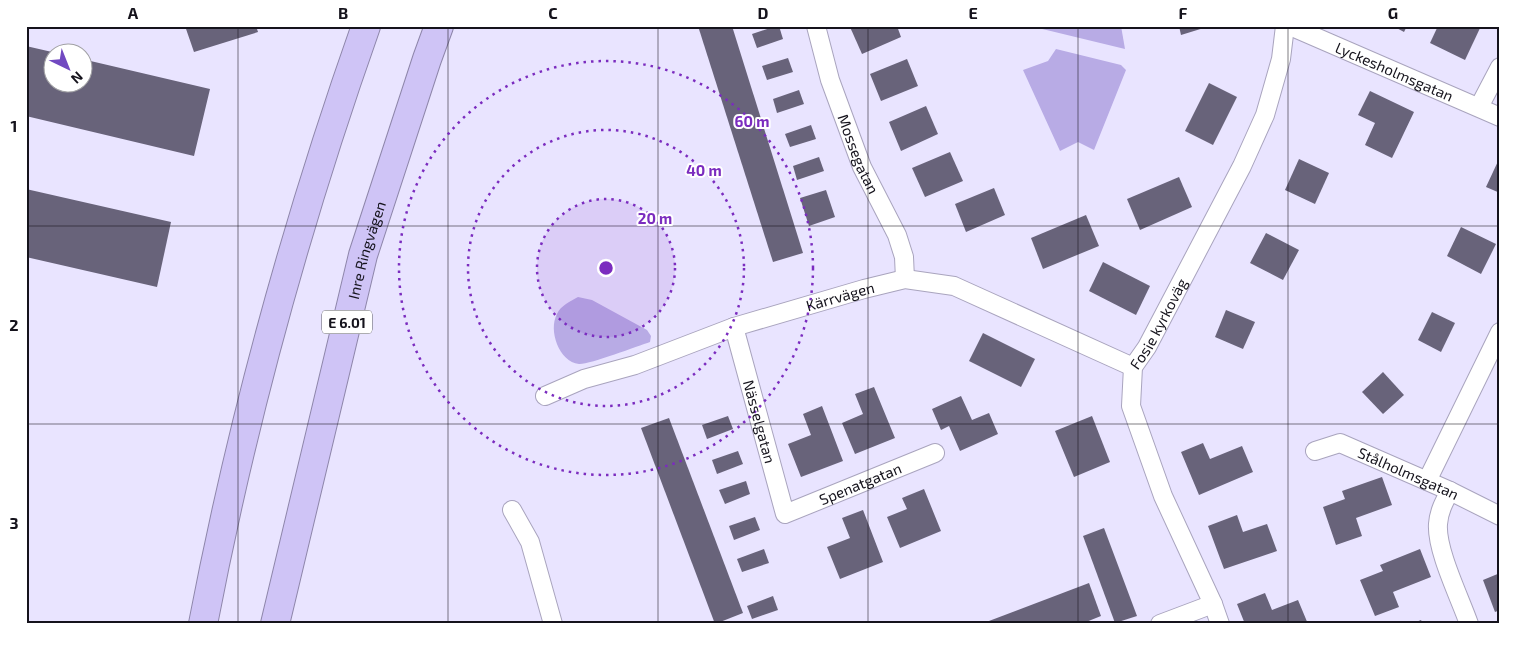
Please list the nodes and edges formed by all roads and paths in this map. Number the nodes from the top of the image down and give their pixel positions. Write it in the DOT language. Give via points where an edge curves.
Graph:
graph roads {
  1 [pos="366,26"];
  2 [pos="439,26"];
  3 [pos="816,26"];
  4 [pos="1285,26"];
  5 [pos="1290,26"];
  6 [pos="1500,67"];
  7 [pos="1479,107"];
  8 [pos="1500,117"];
  9 [pos="905,279"];
  10 [pos="734,327"];
  11 [pos="1500,332"];
  12 [pos="1133,367"];
  13 [pos="545,396"];
  14 [pos="1315,450"];
  15 [pos="935,453"];
  16 [pos="1427,481"];
  17 [pos="1450,491"];
  18 [pos="512,510"];
  19 [pos="786,514"];
  20 [pos="1500,516"];
  21 [pos="1212,604"];
  22 [pos="203,624"];
  23 [pos="275,624"];
  24 [pos="553,624"];
  25 [pos="1160,624"];
  26 [pos="1220,624"];
  27 [pos="1469,624"];
  1 -- 22 [label="highway" via="340,98 258,381 220,536"];
  2 -- 23 [label="highway, Inre Ringvägen / E 6.01" via="363,255"];
  3 -- 9 [label="street, Mossegatan" via="830,80 862,167 897,235 904,256"];
  4 -- 12 [label="street, Fosie kyrkoväg" via="1281,59 1265,115 1242,166 1147,347"];
  5 -- 7 [label="street, Lyckesholmsgatan"];
  6 -- 7 [label="street"];
  7 -- 8 [label="street, Lyckesholmsgatan"];
  9 -- 10 [label="street, Kärrvägen"];
  9 -- 12 [label="street, Kärrvägen" via="954,286"];
  10 -- 13 [label="street, Kärrvägen" via="635,365 584,379"];
  10 -- 19 [label="street, Nässelgatan"];
  11 -- 16 [label="street"];
  12 -- 21 [label="street, Fosie kyrkoväg" via="1131,406 1163,496"];
  14 -- 16 [label="street, Stålholmsgatan" via="1340,443"];
  15 -- 19 [label="street, Spenatgatan"];
  16 -- 17 [label="street, Stålholmsgatan"];
  17 -- 20 [label="street, Stålholmsgatan"];
  17 -- 27 [label="street" via="1442,506 1439,534 1442,551"];
  18 -- 24 [label="street" via="530,542"];
  21 -- 25 [label="street"];
  21 -- 26 [label="street, Fosie kyrkoväg"];
}
